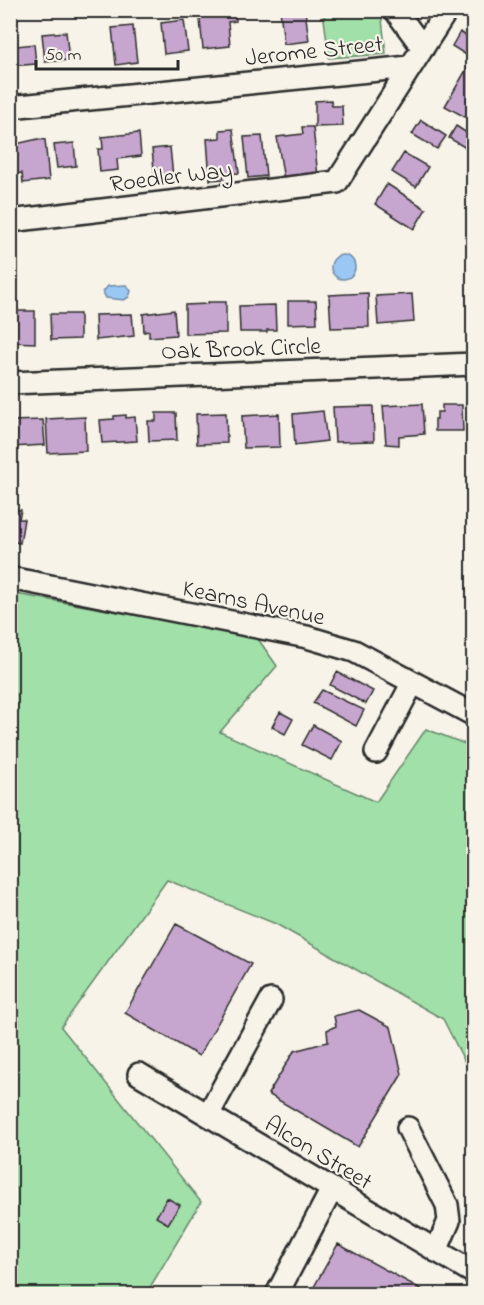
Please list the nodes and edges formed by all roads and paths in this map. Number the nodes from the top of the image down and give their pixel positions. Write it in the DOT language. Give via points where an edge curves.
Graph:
graph roads {
  1 [pos="395,10"];
  2 [pos="447,10"];
  3 [pos="423,48"];
  4 [pos="409,66"];
  5 [pos="10,107"];
  6 [pos="10,221"];
  7 [pos="474,364"];
  8 [pos="10,383"];
  9 [pos="10,578"];
  10 [pos="412,684"];
  11 [pos="474,715"];
  12 [pos="375,752"];
  13 [pos="271,1000"];
  14 [pos="139,1074"];
  15 [pos="208,1115"];
  16 [pos="408,1128"];
  17 [pos="332,1189"];
  18 [pos="436,1251"];
  19 [pos="474,1273"];
  20 [pos="277,1294"];
  1 -- 3 [label="street"];
  2 -- 3 [label="street"];
  3 -- 4 [label="street"];
  4 -- 5 [label="street, Jerome Street"];
  4 -- 6 [label="street, Roedler Way" via="338,182"];
  7 -- 8 [label="street, Oak Brook Circle"];
  9 -- 10 [label="street, Kearns Avenue" via="307,637 354,651"];
  10 -- 11 [label="street, Kearns Avenue"];
  10 -- 12 [label="street"];
  13 -- 15 [label="street"];
  14 -- 15 [label="street, Alcon Street"];
  15 -- 17 [label="street, Alcon Street"];
  16 -- 18 [label="street" via="447,1204 449,1221"];
  17 -- 18 [label="street, Alcon Street"];
  17 -- 20 [label="street"];
  18 -- 19 [label="street, Alcon Street"];
}
